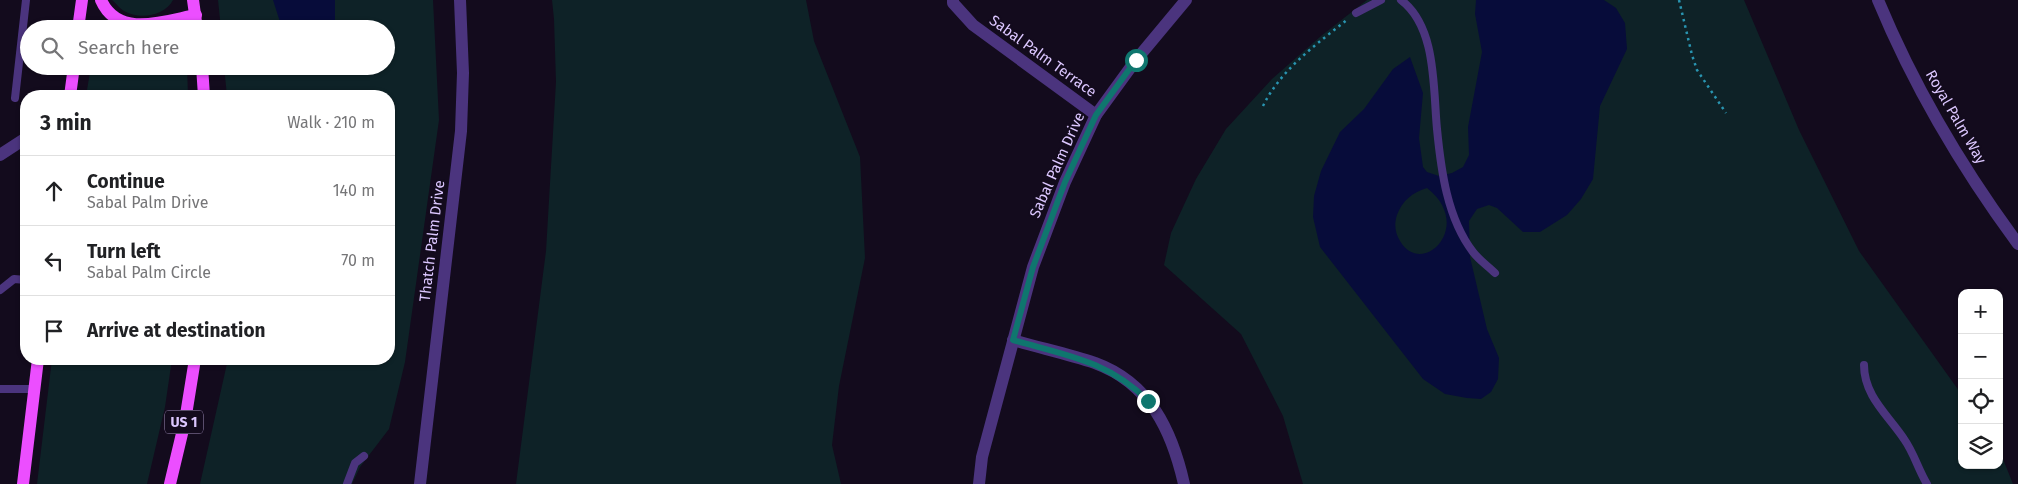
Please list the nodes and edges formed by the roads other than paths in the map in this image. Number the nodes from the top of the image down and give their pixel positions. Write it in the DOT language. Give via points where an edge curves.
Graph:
graph roads {
  1 [pos="26,0"];
  2 [pos="82,0"];
  3 [pos="101,0"];
  4 [pos="193,0"];
  5 [pos="460,0"];
  6 [pos="953,0"];
  7 [pos="1186,0"];
  8 [pos="1381,0"];
  9 [pos="1401,0"];
  10 [pos="1878,0"];
  11 [pos="1356,13"];
  12 [pos="196,15"];
  13 [pos="24,20"];
  14 [pos="79,20"];
  15 [pos="120,20"];
  16 [pos="170,20"];
  17 [pos="196,20"];
  18 [pos="20,53"];
  19 [pos="73,75"];
  20 [pos="203,75"];
  21 [pos="71,90"];
  22 [pos="204,90"];
  23 [pos="15,98"];
  24 [pos="1096,115"];
  25 [pos="20,142"];
  26 [pos="0,154"];
  27 [pos="2018,244"];
  28 [pos="1495,273"];
  29 [pos="20,280"];
  30 [pos="0,290"];
  31 [pos="1013,340"];
  32 [pos="37,365"];
  33 [pos="194,365"];
  34 [pos="1864,365"];
  35 [pos="0,389"];
  36 [pos="34,389"];
  37 [pos="364,456"];
  38 [pos="22,484"];
  39 [pos="170,484"];
  40 [pos="347,484"];
  41 [pos="420,484"];
  42 [pos="979,484"];
  43 [pos="1184,484"];
  44 [pos="1927,484"];
  1 -- 13 [label="lane"];
  2 -- 14 [label="main road"];
  3 -- 15 [label="main road"];
  4 -- 12 [label="main road"];
  5 -- 41 [label="street, Thatch Palm Drive" via="461,131"];
  6 -- 24 [label="street, Sabal Palm Terrace" via="973,25"];
  7 -- 24 [label="street, Sabal Palm Drive"];
  8 -- 11 [label="lane"];
  9 -- 28 [label="lane" via="1410,8 1429,46 1442,165 1452,208 1474,254"];
  10 -- 27 [label="street, Royal Palm Way" via="1914,79 1944,133"];
  12 -- 16 [label="main road"];
  12 -- 17 [label="main road"];
  18 -- 23 [label="lane"];
  19 -- 21 [label="main road"];
  20 -- 22 [label="main road"];
  24 -- 31 [label="street, Sabal Palm Drive" via="1045,233"];
  25 -- 26 [label="street"];
  29 -- 30 [label="lane" via="14,279"];
  31 -- 42 [label="street, Sabal Palm Drive" via="982,457"];
  31 -- 43 [label="street" via="1095,363 1137,389 1167,428"];
  32 -- 36 [label="main road"];
  33 -- 39 [label="main road, US 1"];
  34 -- 44 [label="lane" via="1873,397 1905,439"];
  35 -- 36 [label="lane"];
  36 -- 38 [label="main road"];
  37 -- 40 [label="lane" via="356,463"];
}
